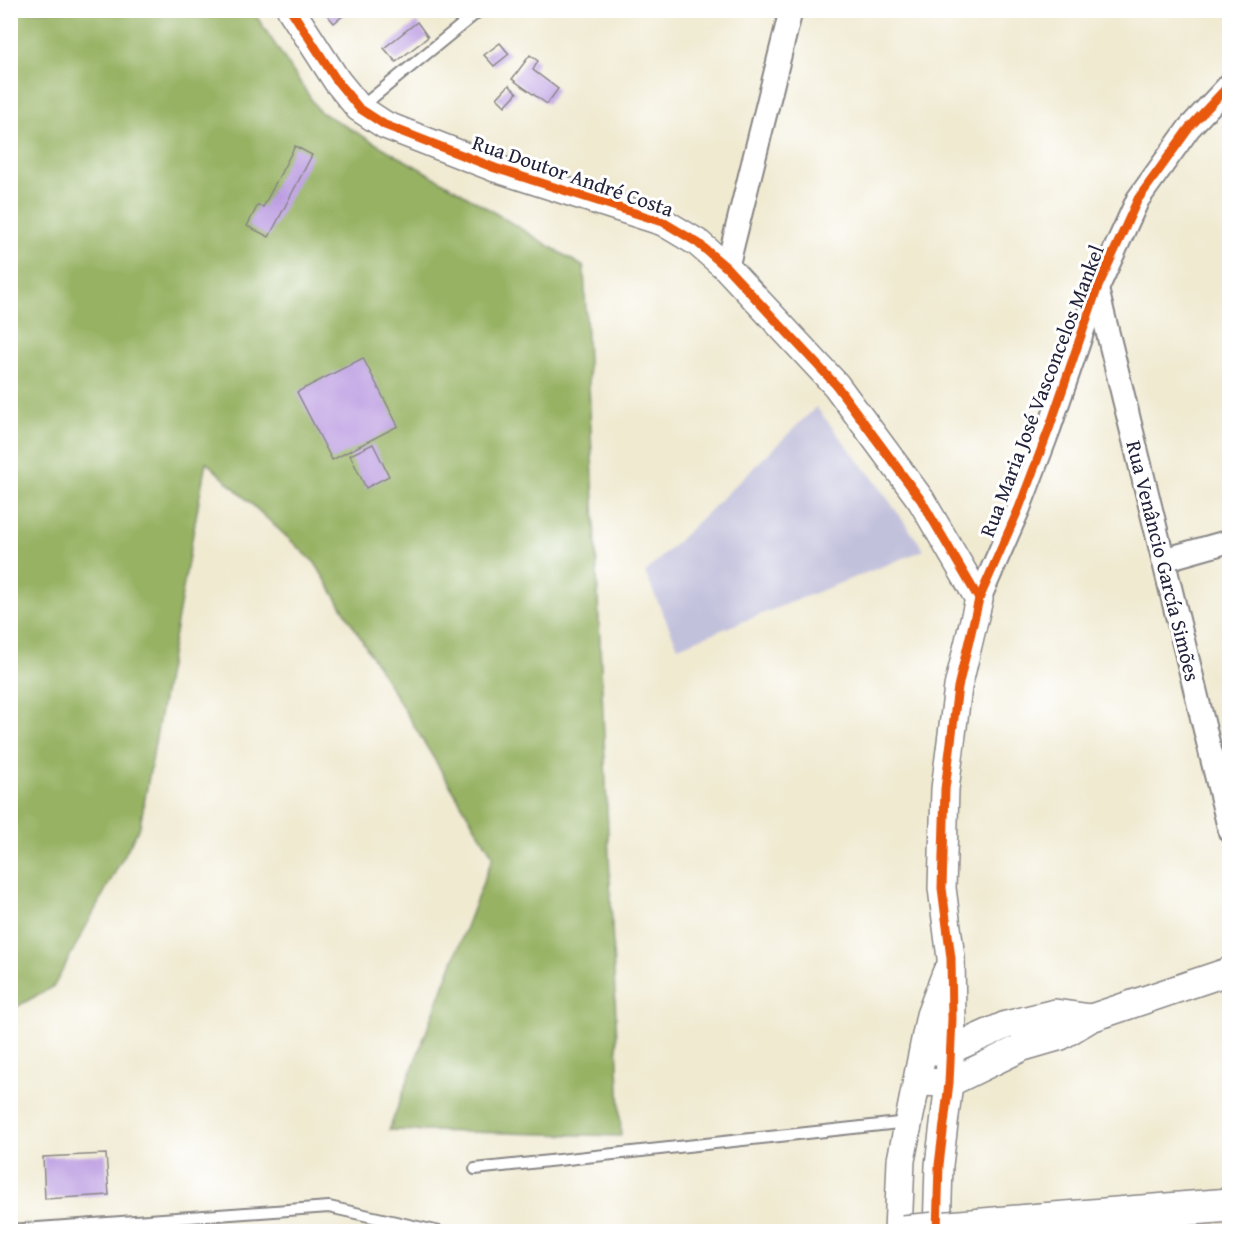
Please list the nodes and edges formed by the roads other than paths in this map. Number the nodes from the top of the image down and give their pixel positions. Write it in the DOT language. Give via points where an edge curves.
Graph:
graph roads {
  1 [pos="291,10"];
  2 [pos="480,10"];
  3 [pos="791,10"];
  4 [pos="1230,84"];
  5 [pos="359,108"];
  6 [pos="727,268"];
  7 [pos="1097,289"];
  8 [pos="1230,541"];
  9 [pos="1163,560"];
  10 [pos="979,599"];
  11 [pos="1230,832"];
  12 [pos="951,958"];
  13 [pos="1230,971"];
  14 [pos="1091,1018"];
  15 [pos="950,1050"];
  16 [pos="923,1053"];
  17 [pos="917,1082"];
  18 [pos="949,1083"];
  19 [pos="909,1122"];
  20 [pos="475,1169"];
  21 [pos="1230,1205"];
  22 [pos="10,1230"];
  23 [pos="441,1232"];
  24 [pos="901,1232"];
  25 [pos="937,1232"];
  1 -- 5 [label="street, Rua Doutor André Costa"];
  2 -- 5 [label="lane"];
  3 -- 6 [label="street"];
  4 -- 7 [label="street, Rua Maria José Vasconcelos Mankel" via="1189,128 1138,199"];
  5 -- 6 [label="street, Rua Doutor André Costa" via="385,125 484,164 663,222 698,243"];
  6 -- 10 [label="street, Rua Doutor André Costa" via="836,385 879,441 921,500"];
  7 -- 9 [label="street, Rua Venâncio García Simões"];
  7 -- 10 [label="street, Rua Maria José Vasconcelos Mankel" via="1049,429"];
  8 -- 9 [label="street"];
  9 -- 11 [label="street, Rua Venâncio García Simões"];
  10 -- 12 [label="street" via="958,687 945,789 942,888"];
  12 -- 15 [label="street"];
  12 -- 16 [label="street" via="930,1015"];
  13 -- 14 [label="street"];
  14 -- 15 [label="street" via="1046,1015 1006,1025"];
  14 -- 18 [label="street" via="1061,1036 1023,1047"];
  15 -- 16 [label="street"];
  15 -- 18 [label="street"];
  16 -- 17 [label="street"];
  17 -- 18 [label="street"];
  17 -- 19 [label="street"];
  18 -- 25 [label="street" via="939,1165"];
  19 -- 20 [label="lane"];
  19 -- 24 [label="street" via="901,1160"];
  21 -- 24 [label="highway, bridge"];
  22 -- 23 [label="lane" via="329,1207"];
}
